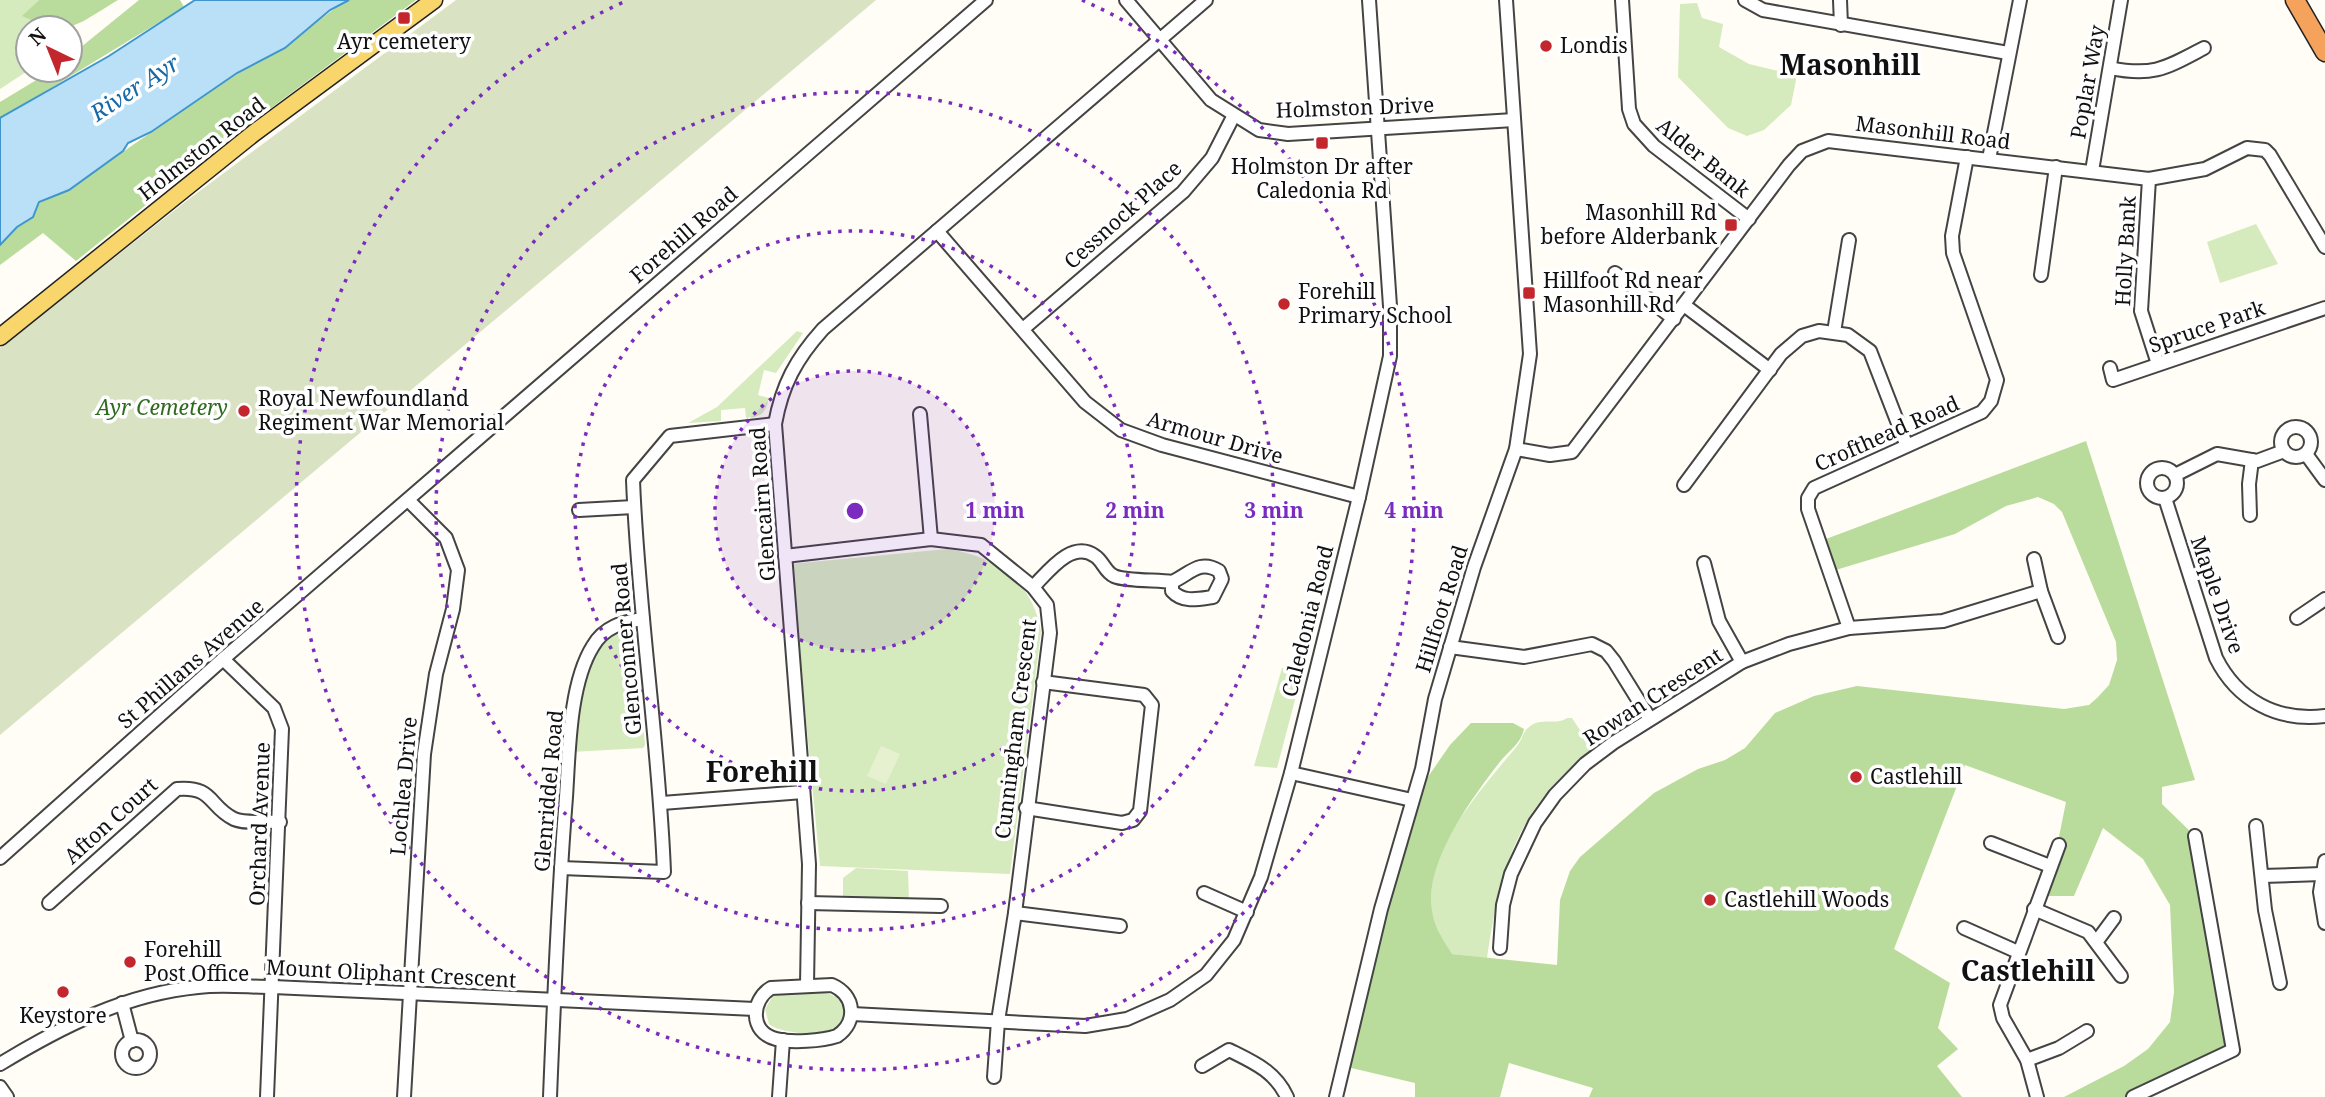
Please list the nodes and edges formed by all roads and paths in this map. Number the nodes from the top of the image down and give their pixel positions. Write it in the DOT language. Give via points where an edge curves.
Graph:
graph roads {
  1 [pos="434,0"];
  2 [pos="986,0"];
  3 [pos="1126,0"];
  4 [pos="1206,0"];
  5 [pos="1369,0"];
  6 [pos="1506,0"];
  7 [pos="1622,0"];
  8 [pos="1745,0"];
  9 [pos="1840,0"];
  10 [pos="2020,0"];
  11 [pos="2121,0"];
  12 [pos="2295,0"];
  13 [pos="1841,24"];
  14 [pos="1160,40"];
  15 [pos="2204,48"];
  16 [pos="2325,52"];
  17 [pos="2008,53"];
  18 [pos="2110,68"];
  19 [pos="1233,117"];
  20 [pos="1514,120"];
  21 [pos="1380,129"];
  22 [pos="1968,157"];
  23 [pos="1989,159"];
  24 [pos="2056,167"];
  25 [pos="2092,171"];
  26 [pos="2149,179"];
  27 [pos="1749,219"];
  28 [pos="937,231"];
  29 [pos="1849,240"];
  30 [pos="2325,247"];
  31 [pos="1615,273"];
  32 [pos="2041,275"];
  33 [pos="1684,305"];
  34 [pos="2325,308"];
  35 [pos="1674,318"];
  36 [pos="1023,329"];
  37 [pos="1834,332"];
  38 [pos="0,337"];
  39 [pos="2158,363"];
  40 [pos="2110,368"];
  41 [pos="1770,370"];
  42 [pos="920,414"];
  43 [pos="775,424"];
  44 [pos="1906,444"];
  45 [pos="1516,449"];
  46 [pos="2284,451"];
  47 [pos="2305,454"];
  48 [pos="2252,460"];
  49 [pos="2175,475"];
  50 [pos="2325,480"];
  51 [pos="1684,485"];
  52 [pos="1359,497"];
  53 [pos="2165,498"];
  54 [pos="408,499"];
  55 [pos="634,507"];
  56 [pos="579,510"];
  57 [pos="2250,515"];
  58 [pos="931,539"];
  59 [pos="785,556"];
  60 [pos="2034,559"];
  61 [pos="1704,563"];
  62 [pos="1172,582"];
  63 [pos="1033,587"];
  64 [pos="2041,591"];
  65 [pos="2325,599"];
  66 [pos="2297,618"];
  67 [pos="643,619"];
  68 [pos="1849,628"];
  69 [pos="2058,637"];
  70 [pos="1450,648"];
  71 [pos="223,659"];
  72 [pos="1742,662"];
  73 [pos="1043,682"];
  74 [pos="2325,716"];
  75 [pos="1650,719"];
  76 [pos="1291,773"];
  77 [pos="803,792"];
  78 [pos="1412,800"];
  79 [pos="662,803"];
  80 [pos="1026,808"];
  81 [pos="280,822"];
  82 [pos="2256,826"];
  83 [pos="2195,836"];
  84 [pos="1991,843"];
  85 [pos="2059,845"];
  86 [pos="0,858"];
  87 [pos="2325,861"];
  88 [pos="2050,866"];
  89 [pos="561,868"];
  90 [pos="2322,874"];
  91 [pos="2262,876"];
  92 [pos="1204,893"];
  93 [pos="49,903"];
  94 [pos="808,903"];
  95 [pos="941,906"];
  96 [pos="2034,909"];
  97 [pos="1247,912"];
  98 [pos="1015,913"];
  99 [pos="2114,918"];
  100 [pos="2325,923"];
  101 [pos="1121,926"];
  102 [pos="1964,928"];
  103 [pos="2097,941"];
  104 [pos="1500,948"];
  105 [pos="2018,952"];
  106 [pos="2121,976"];
  107 [pos="2280,983"];
  108 [pos="807,985"];
  109 [pos="273,987"];
  110 [pos="409,994"];
  111 [pos="554,1001"];
  112 [pos="122,1003"];
  113 [pos="755,1009"];
  114 [pos="852,1014"];
  115 [pos="998,1021"];
  116 [pos="2087,1031"];
  117 [pos="783,1040"];
  118 [pos="132,1041"];
  119 [pos="2026,1060"];
  120 [pos="0,1064"];
  121 [pos="1202,1066"];
  122 [pos="993,1077"];
  123 [pos="0,1087"];
  124 [pos="7,1097"];
  125 [pos="267,1097"];
  126 [pos="404,1097"];
  127 [pos="550,1097"];
  128 [pos="779,1097"];
  129 [pos="1287,1097"];
  130 [pos="1336,1097"];
  131 [pos="2037,1097"];
  132 [pos="2133,1097"];
  1 -- 38 [label="main road, Holmston Road" via="254,133"];
  2 -- 54 [label="street, Forehill Road"];
  3 -- 14 [label="street, Holmston Drive"];
  4 -- 14 [label="street, Glencairn Road"];
  5 -- 21 [label="street, Caledonia Road"];
  6 -- 20 [label="street, Hillfoot Road"];
  7 -- 27 [label="street, Alder Bank" via="1629,109 1634,124 1654,146"];
  8 -- 13 [label="street" via="1763,10"];
  9 -- 13 [label="street"];
  10 -- 17 [label="street"];
  11 -- 18 [label="street, Poplar Way"];
  12 -- 16 [label="highway"];
  13 -- 17 [label="street"];
  14 -- 19 [label="street, Holmston Drive" via="1210,100"];
  14 -- 28 [label="street, Glencairn Road"];
  15 -- 18 [label="street" via="2162,71"];
  17 -- 23 [label="street"];
  18 -- 25 [label="street, Poplar Way"];
  19 -- 21 [label="street, Holmston Drive" via="1258,130 1288,134"];
  19 -- 36 [label="street, Cessnock Place" via="1212,158 1183,192"];
  20 -- 21 [label="street, Holmston Drive"];
  20 -- 45 [label="street, Hillfoot Road" via="1531,354"];
  21 -- 52 [label="street, Caledonia Road" via="1390,356"];
  22 -- 23 [label="street, Masonhill Road"];
  22 -- 27 [label="street, Masonhill Road" via="1828,141 1802,151"];
  22 -- 44 [label="street, Crofthead Road" via="1952,236 1953,253 1997,380 1995,392 1982,412"];
  23 -- 24 [label="street, Masonhill Road"];
  24 -- 25 [label="street, Masonhill Road"];
  24 -- 32 [label="street"];
  25 -- 26 [label="street, Masonhill Road"];
  26 -- 30 [label="street, Masonhill Road" via="2205,169 2247,148 2265,150"];
  26 -- 39 [label="street, Holly Bank" via="2141,311"];
  27 -- 33 [label="street, Masonhill Road"];
  28 -- 36 [label="street, Armour Drive"];
  28 -- 43 [label="street, Glencairn Road" via="805,348 790,370"];
  29 -- 37 [label="street"];
  31 -- 35 [label="street"];
  33 -- 35 [label="street, Masonhill Road"];
  33 -- 41 [label="street"];
  34 -- 39 [label="street, Spruce Park"];
  35 -- 45 [label="street, Masonhill Road" via="1572,452 1550,455"];
  36 -- 52 [label="street, Armour Drive" via="1085,401 1121,430"];
  37 -- 41 [label="street" via="1802,336"];
  37 -- 44 [label="street" via="1849,335 1870,351"];
  39 -- 40 [label="street, Spruce Park" via="2113,380"];
  41 -- 51 [label="street"];
  42 -- 58 [label="street"];
  43 -- 55 [label="street, Glenconner Road" via="670,436 633,480"];
  43 -- 59 [label="street, Glencairn Road"];
  44 -- 68 [label="street, Crofthead Road" via="1822,482 1808,498 1811,523"];
  45 -- 70 [label="street, Hillfoot Road"];
  46 -- 47 [label="street, Maple Drive" via="2294,457"];
  46 -- 47 [label="street" via="2282,436 2298,426 2310,435 2311,445"];
  46 -- 48 [label="street, Maple Drive"];
  47 -- 50 [label="street"];
  48 -- 49 [label="street, Maple Drive" via="2217,454"];
  48 -- 57 [label="street"];
  49 -- 53 [label="street" via="2176,489"];
  49 -- 53 [label="street, Maple Drive" via="2161,468 2148,477 2150,492"];
  52 -- 76 [label="street, Caledonia Road"];
  53 -- 74 [label="street, Maple Drive" via="2224,675 2252,702 2270,711"];
  54 -- 71 [label="street, St Phillans Avenue"];
  54 -- 110 [label="street, Lochlea Drive" via="446,538 458,570 424,754"];
  55 -- 56 [label="street"];
  55 -- 67 [label="street, Glenconner Road"];
  58 -- 59 [label="street, Cunningham Crescent"];
  58 -- 63 [label="street, Cunningham Crescent" via="981,545"];
  59 -- 77 [label="street, Glencairn Road"];
  60 -- 64 [label="street"];
  61 -- 72 [label="street, Rowan Crescent" via="1719,621"];
  62 -- 63 [label="street" via="1122,579 1110,574 1096,556 1083,551 1070,553"];
  63 -- 73 [label="street, Cunningham Crescent" via="1051,617"];
  64 -- 68 [label="street, Rowan Crescent" via="1943,621"];
  64 -- 69 [label="street"];
  65 -- 66 [label="street"];
  67 -- 79 [label="street, Glenconner Road"];
  67 -- 89 [label="street, Glenriddel Road" via="603,632 586,662 570,747"];
  68 -- 72 [label="street, Rowan Crescent"];
  70 -- 75 [label="street" via="1524,657 1592,644 1614,661"];
  70 -- 78 [label="street, Hillfoot Road"];
  71 -- 81 [label="street, Orchard Avenue" via="279,717"];
  71 -- 86 [label="street, St Phillans Avenue"];
  72 -- 75 [label="street, Rowan Crescent"];
  73 -- 80 [label="street, Cunningham Crescent"];
  73 -- 80 [label="street" via="1144,695 1149,700 1140,811 1133,821 1122,823"];
  75 -- 104 [label="street, Rowan Crescent" via="1585,764 1535,823 1511,874"];
  76 -- 78 [label="street"];
  76 -- 97 [label="street, Caledonia Road"];
  77 -- 79 [label="street"];
  77 -- 94 [label="street, Glencairn Road"];
  78 -- 130 [label="street, Hillfoot Road"];
  79 -- 89 [label="street, Glenconner Road" via="664,872"];
  80 -- 98 [label="street, Cunningham Crescent"];
  81 -- 93 [label="street, Afton Court" via="232,818 207,793 177,789"];
  81 -- 109 [label="street, Orchard Avenue"];
  82 -- 91 [label="street"];
  83 -- 132 [label="street" via="2233,1050"];
  84 -- 88 [label="street"];
  85 -- 88 [label="street"];
  87 -- 90 [label="street"];
  88 -- 96 [label="street"];
  89 -- 111 [label="street, Glenriddel Road"];
  90 -- 91 [label="street"];
  90 -- 100 [label="street"];
  91 -- 107 [label="street"];
  92 -- 97 [label="street"];
  94 -- 95 [label="street"];
  94 -- 108 [label="street, Glencairn Road"];
  96 -- 103 [label="street" via="2088,932"];
  96 -- 105 [label="street"];
  97 -- 115 [label="street, Caledonia Road" via="1234,940 1206,975 1170,1000 1127,1019 1085,1026"];
  98 -- 101 [label="street"];
  98 -- 115 [label="street, Cunningham Crescent"];
  99 -- 103 [label="street"];
  102 -- 105 [label="street"];
  103 -- 106 [label="street"];
  105 -- 119 [label="street" via="2000,1005"];
  108 -- 113 [label="street" via="771,988"];
  108 -- 114 [label="street" via="832,985 842,990"];
  109 -- 110 [label="street, Mount Oliphant Crescent"];
  109 -- 112 [label="street, Mount Oliphant Crescent" via="197,987"];
  109 -- 125 [label="street, Orchard Avenue"];
  110 -- 111 [label="street, Mount Oliphant Crescent"];
  110 -- 126 [label="street, Lochlea Drive"];
  111 -- 113 [label="street, Mount Oliphant Crescent"];
  111 -- 127 [label="street, Glenriddel Road"];
  112 -- 118 [label="street"];
  112 -- 120 [label="street, Mount Oliphant Crescent" via="51,1033"];
  113 -- 117 [label="street" via="761,1029"];
  114 -- 115 [label="street, Caledonia Road"];
  114 -- 117 [label="street" via="837,1036"];
  115 -- 122 [label="street, Cunningham Crescent"];
  116 -- 119 [label="street"];
  117 -- 128 [label="street"];
  119 -- 131 [label="street"];
  121 -- 129 [label="street" via="1229,1050 1265,1068"];
  123 -- 124 [label="street"];
}
